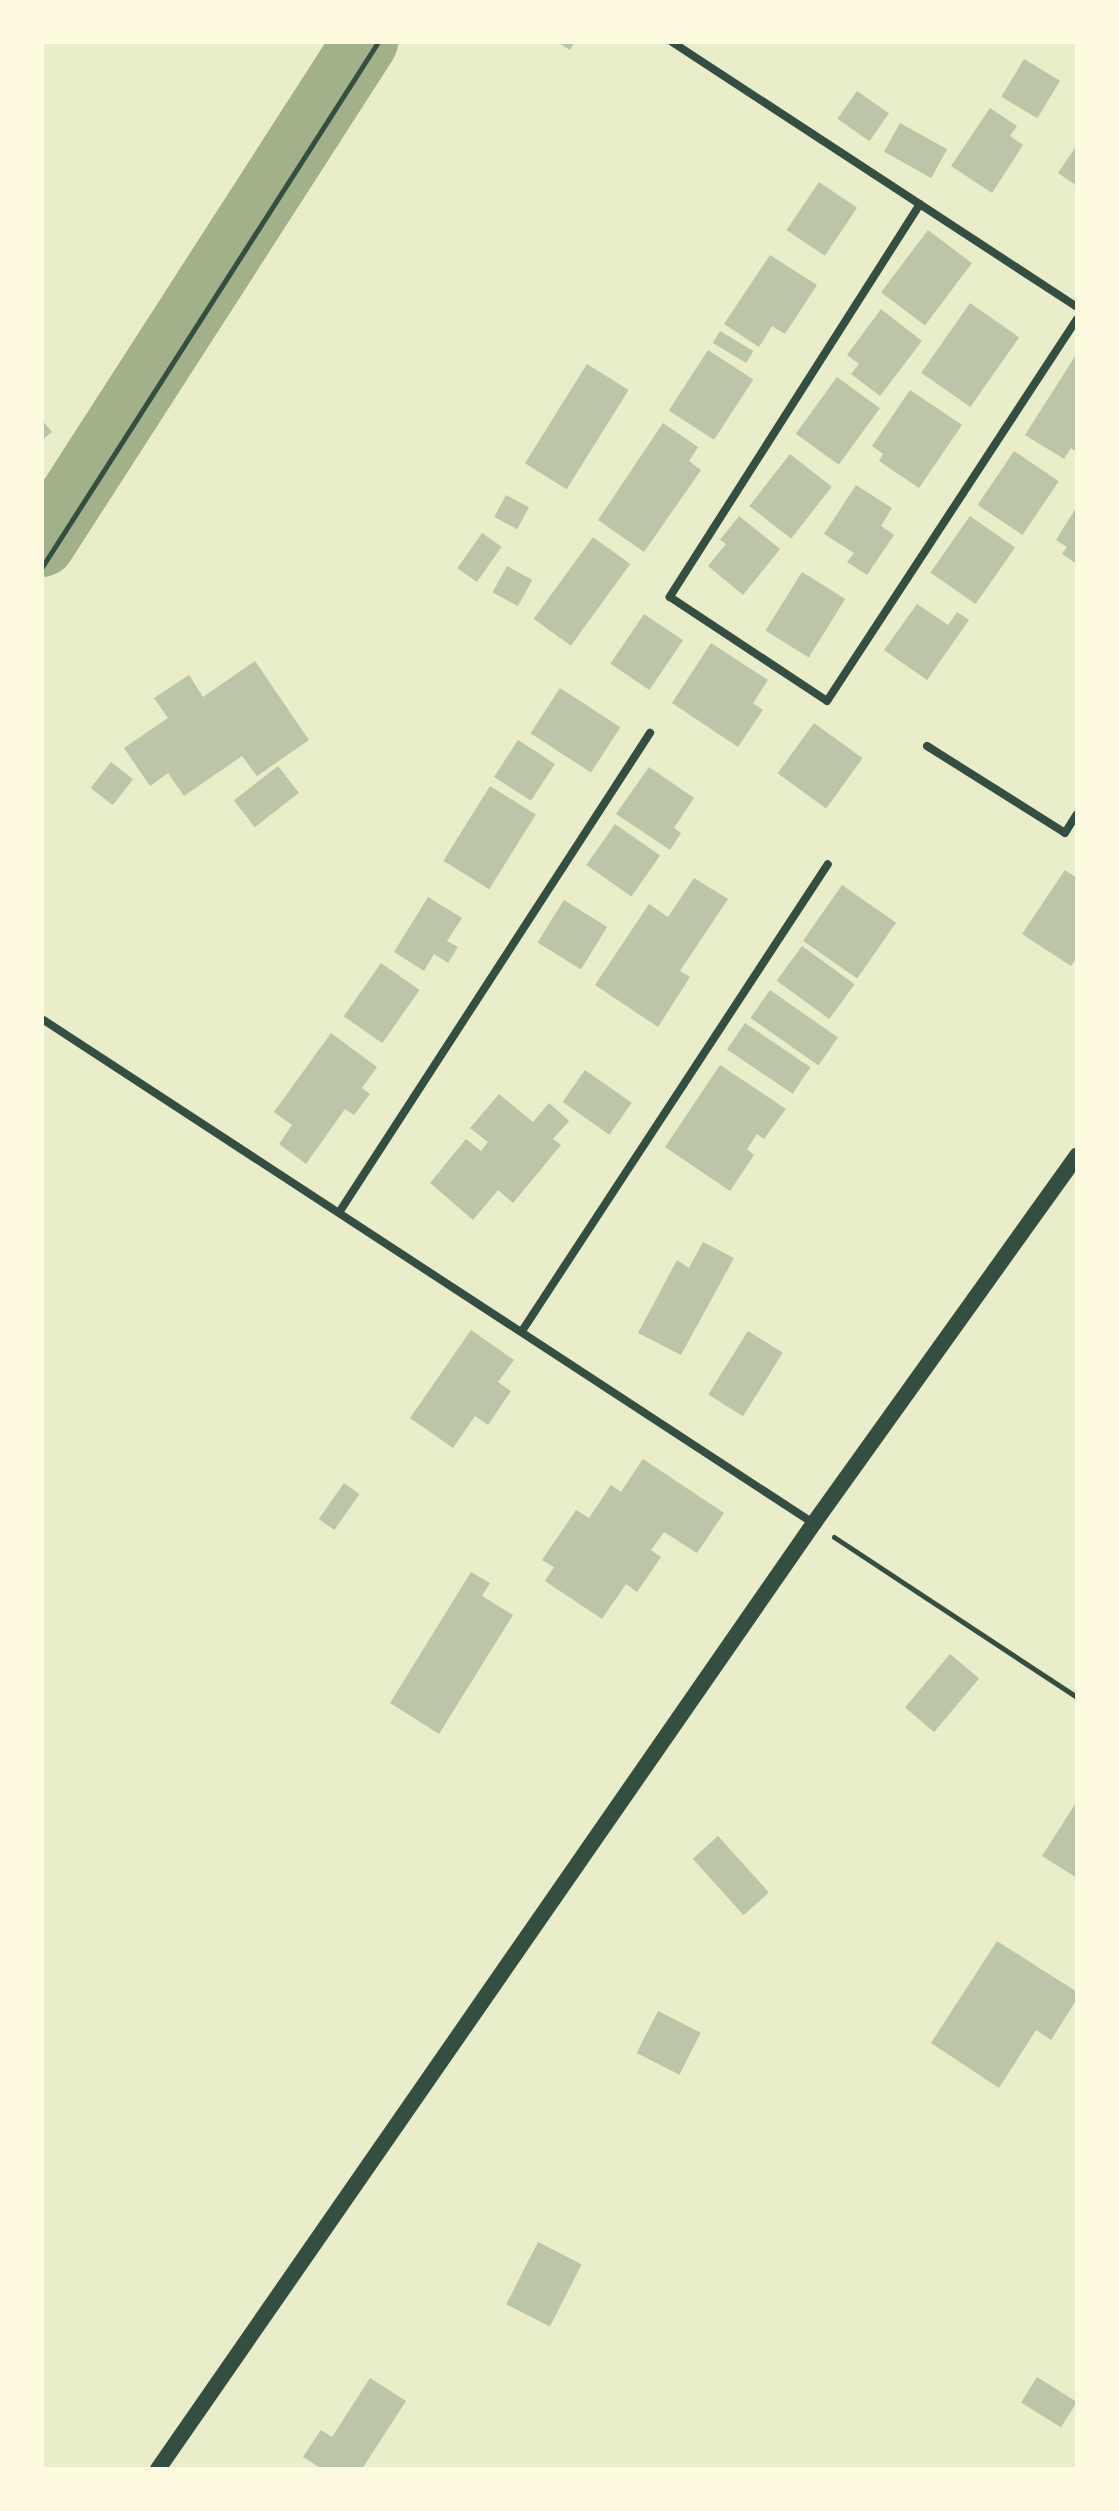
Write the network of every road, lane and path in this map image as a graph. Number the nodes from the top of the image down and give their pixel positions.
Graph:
1 (378, 42) edge
2 (672, 42) edge
3 (920, 204) junction
4 (1077, 307) edge
5 (1077, 319) edge
6 (42, 567) edge
7 (650, 733) dead end
8 (927, 746) dead end
9 (1077, 814) edge
10 (828, 864) dead end
11 (42, 1019) edge
12 (1077, 1156) edge
13 (340, 1211) junction
14 (522, 1331) junction
15 (814, 1523) junction
16 (1077, 1697) edge
17 (158, 2469) edge

1 - 6 path
2 - 3 street
3 - 4 street
3 - 5 street
7 - 13 street
8 - 9 street
10 - 14 street
11 - 13 street
12 - 15 main road
13 - 14 street
14 - 15 street
15 - 16 path
15 - 17 main road

